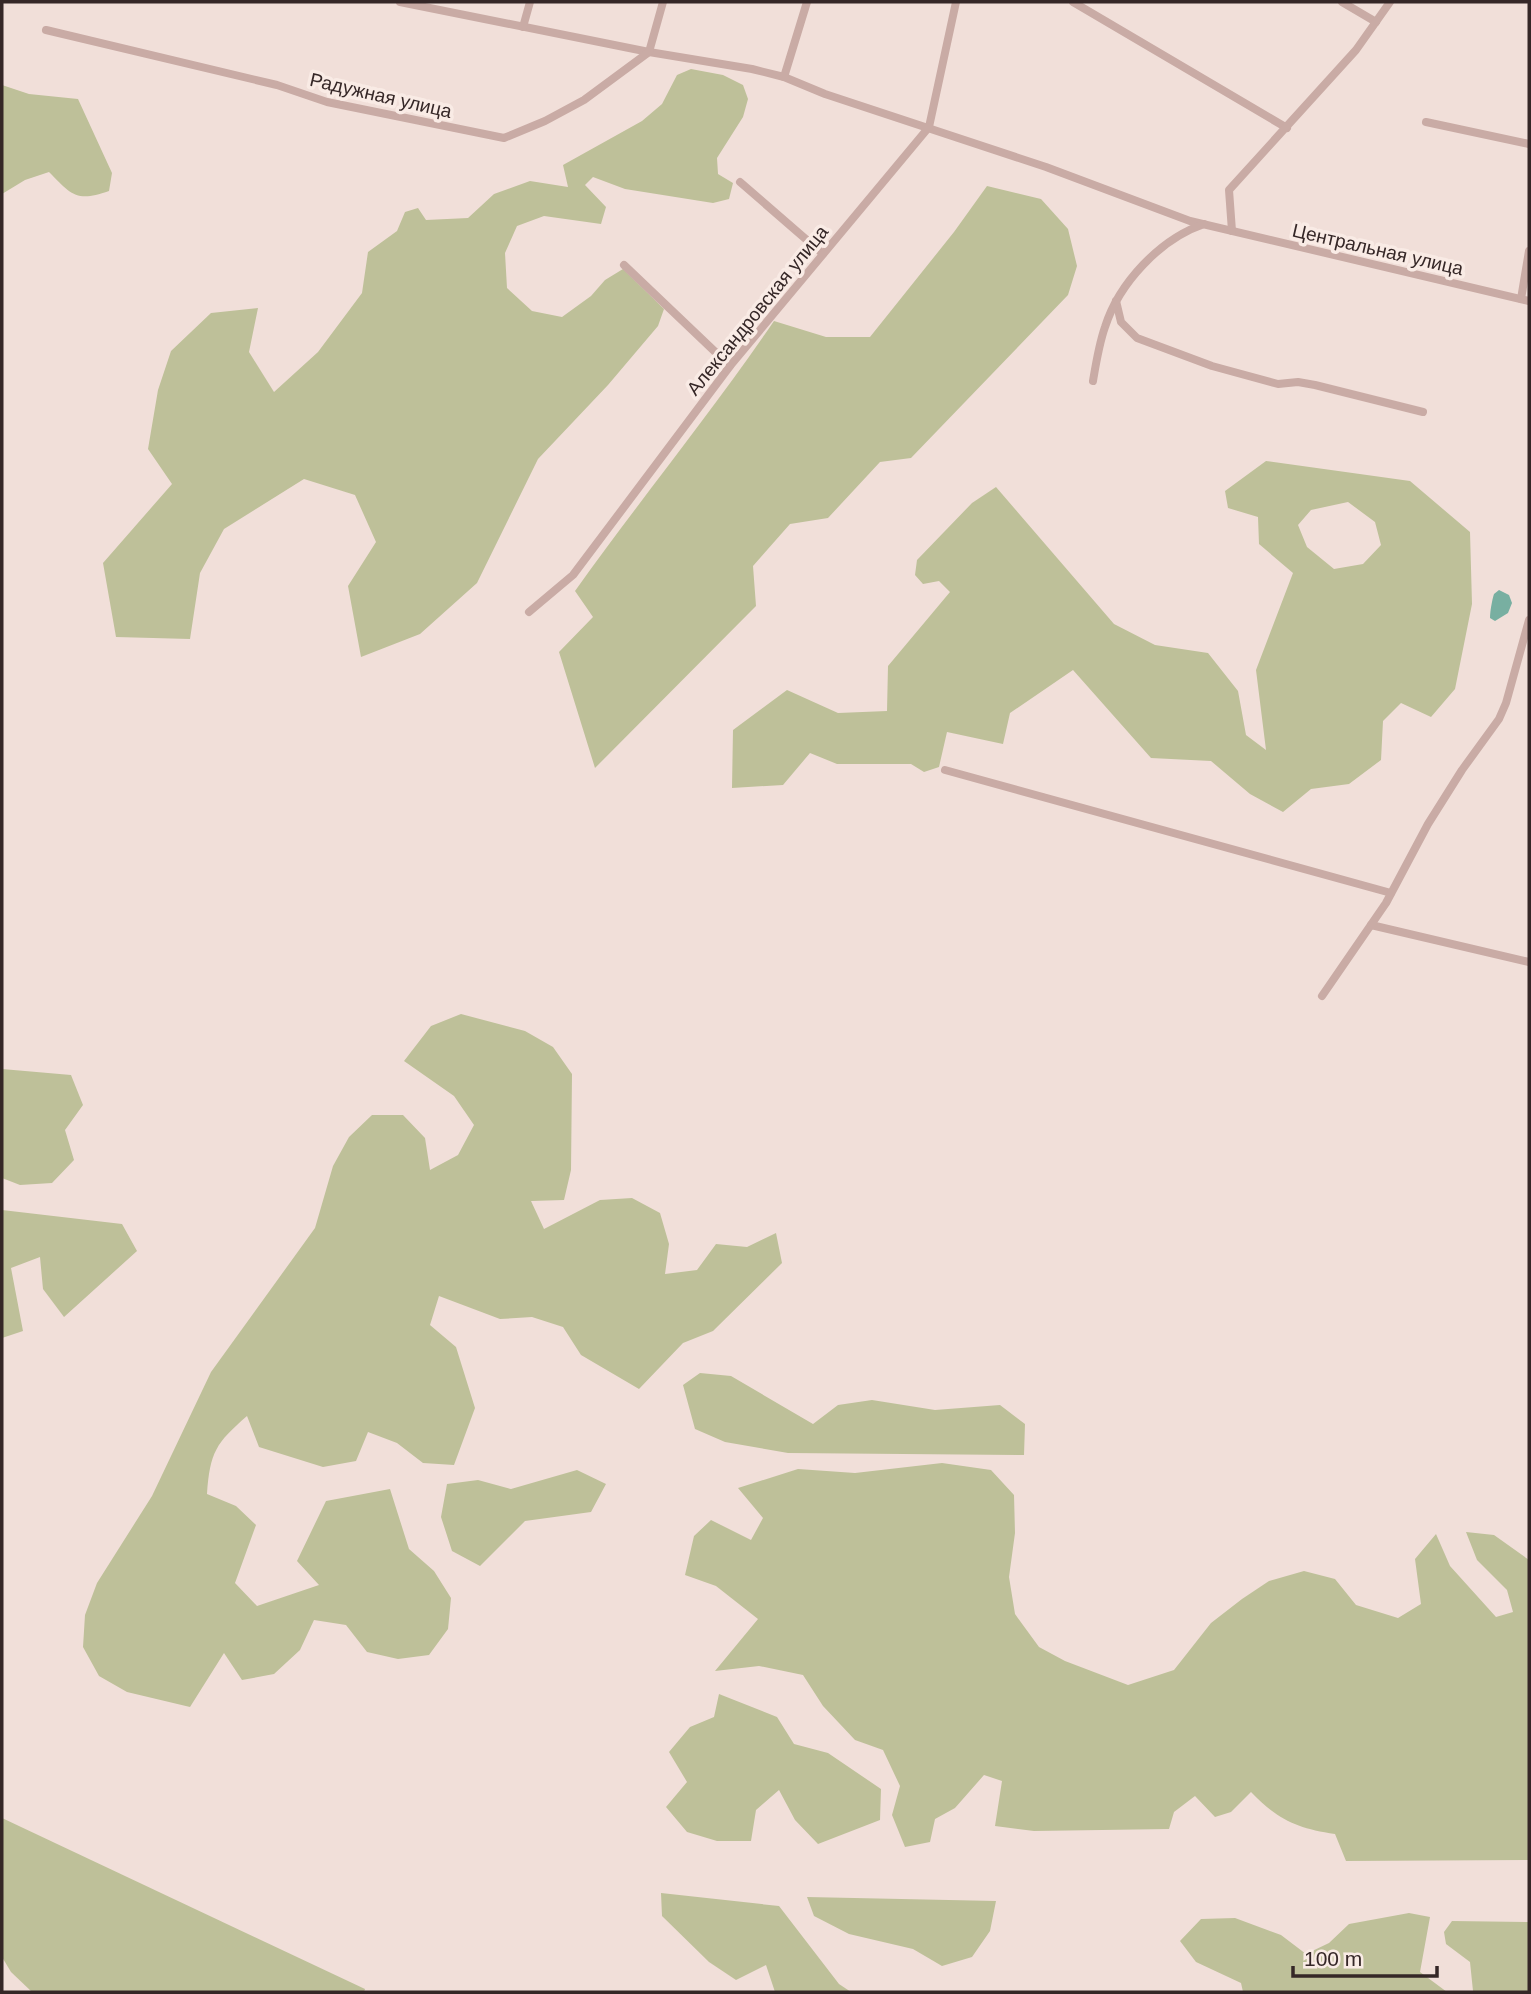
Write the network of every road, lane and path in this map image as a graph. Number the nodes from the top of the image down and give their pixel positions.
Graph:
1 (400, 2) edge
2 (530, 2) edge
3 (663, 2) edge
4 (807, 2) edge
5 (956, 2) edge
6 (1073, 2) edge
7 (1342, 2) edge
8 (1390, 2) edge
9 (1376, 22) junction
10 (523, 27) junction
11 (46, 30) dead end
12 (649, 52) junction
13 (784, 77) junction
14 (1426, 122) dead end
15 (929, 127) junction
16 (1287, 128) junction
17 (1529, 144) edge
18 (740, 182) dead end
19 (1204, 224) junction
20 (1232, 231) junction
21 (1529, 251) edge
22 (823, 254) junction
23 (624, 265) dead end
24 (1525, 300) edge
25 (1115, 301) junction
26 (730, 366) junction
27 (1093, 381) dead end
28 (1423, 412) dead end
29 (529, 611) dead end
30 (1529, 620) edge
31 (945, 770) dead end
32 (1391, 893) junction
33 (1371, 925) junction
34 (1529, 962) edge
35 (1322, 996) dead end

1 - 10 street, Центральная улица
2 - 10 street
3 - 12 street
4 - 13 street
5 - 15 street, Александровская улица
6 - 16 street
7 - 9 street
8 - 9 street
9 - 16 street
10 - 12 street, Центральная улица
11 - 12 street, Радужная улица
12 - 13 street, Центральная улица
13 - 15 street, Центральная улица
14 - 17 street
15 - 19 street, Центральная улица
15 - 22 street, Александровская улица
16 - 20 street
18 - 22 street
19 - 20 street, Центральная улица
19 - 25 street
20 - 24 street, Центральная улица
21 - 24 street
22 - 26 street, Александровская улица
23 - 26 street
25 - 27 street
25 - 28 street
26 - 29 street, Александровская улица
30 - 32 street
31 - 32 street
32 - 33 street
33 - 34 street
33 - 35 street

